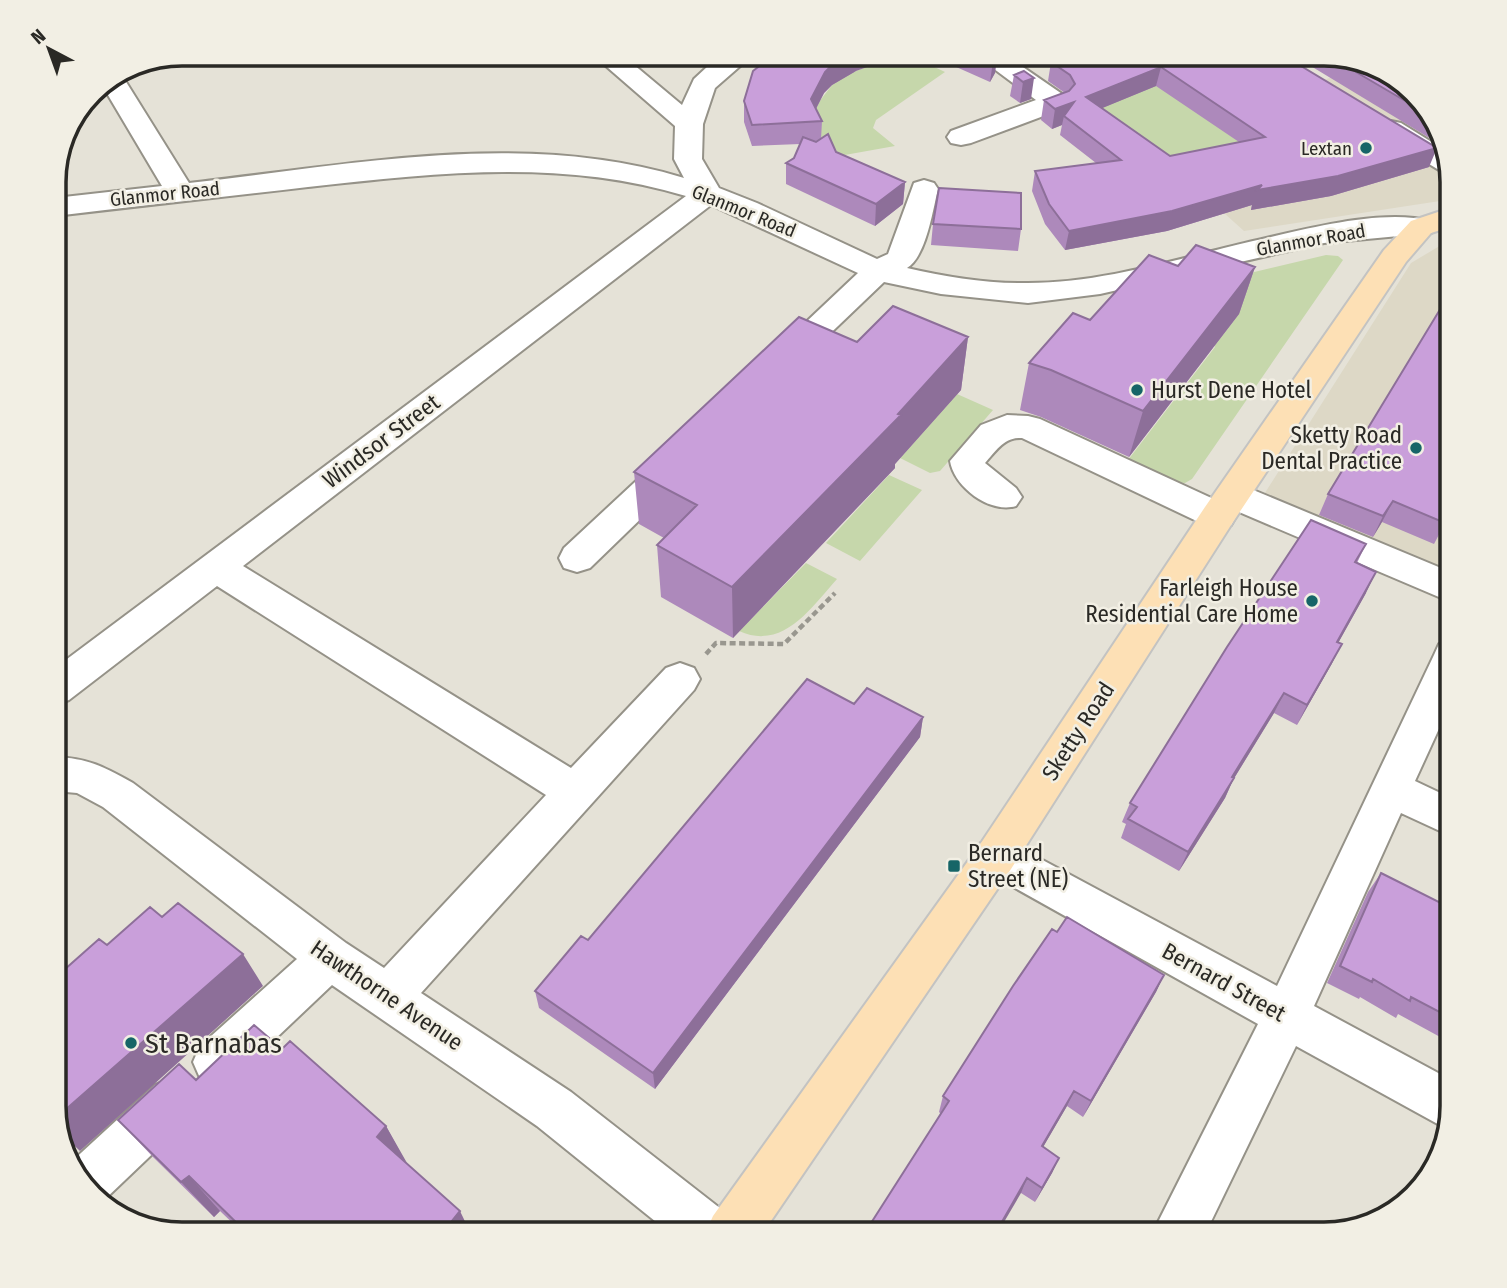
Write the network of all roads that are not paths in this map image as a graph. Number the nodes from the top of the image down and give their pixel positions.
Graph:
1 (619, 66) edge
2 (724, 66) edge
3 (1004, 66) edge
4 (117, 87) edge
5 (1369, 116) edge
6 (689, 124) junction
7 (961, 137) dead end
8 (1438, 157) edge
9 (924, 189) dead end
10 (180, 191) junction
11 (708, 194) junction
12 (67, 206) edge
13 (1437, 222) edge
14 (878, 271) junction
15 (758, 386) edge
16 (698, 443) edge
17 (1004, 496) dead end
18 (1226, 506) junction
19 (577, 558) dead end
20 (215, 567) junction
21 (1440, 584) edge
22 (680, 679) road end
23 (67, 680) edge
24 (1440, 683) edge
25 (67, 775) edge
26 (1391, 789) junction
27 (575, 792) junction
28 (1440, 814) edge
29 (996, 856) junction
30 (330, 958) junction
31 (388, 997) junction
32 (1286, 1017) junction
33 (1440, 1100) edge
34 (91, 1177) edge
35 (697, 1222) edge
36 (739, 1222) edge
37 (1184, 1222) edge

1 - 6 street
2 - 6 street
3 - 7 street
4 - 10 street
5 - 8 street
6 - 11 street
9 - 14 street
10 - 11 street, Glanmor Road
10 - 12 street, Glanmor Road
11 - 14 street, Glanmor Road
11 - 20 street, Windsor Street
13 - 14 street, Glanmor Road
13 - 18 main road, Sketty Road
14 - 15 street
16 - 19 street
17 - 18 street
18 - 21 street
18 - 29 main road, Sketty Road
20 - 23 street, Windsor Street
20 - 27 street
22 - 27 street
24 - 26 street
25 - 30 street, Hawthorne Avenue
26 - 28 street
26 - 32 street
27 - 31 street
29 - 32 street, Bernard Street
29 - 36 main road, Sketty Road
30 - 31 street, Hawthorne Avenue
30 - 34 street
31 - 35 street, Hawthorne Avenue
32 - 33 street, Bernard Street
32 - 37 street

